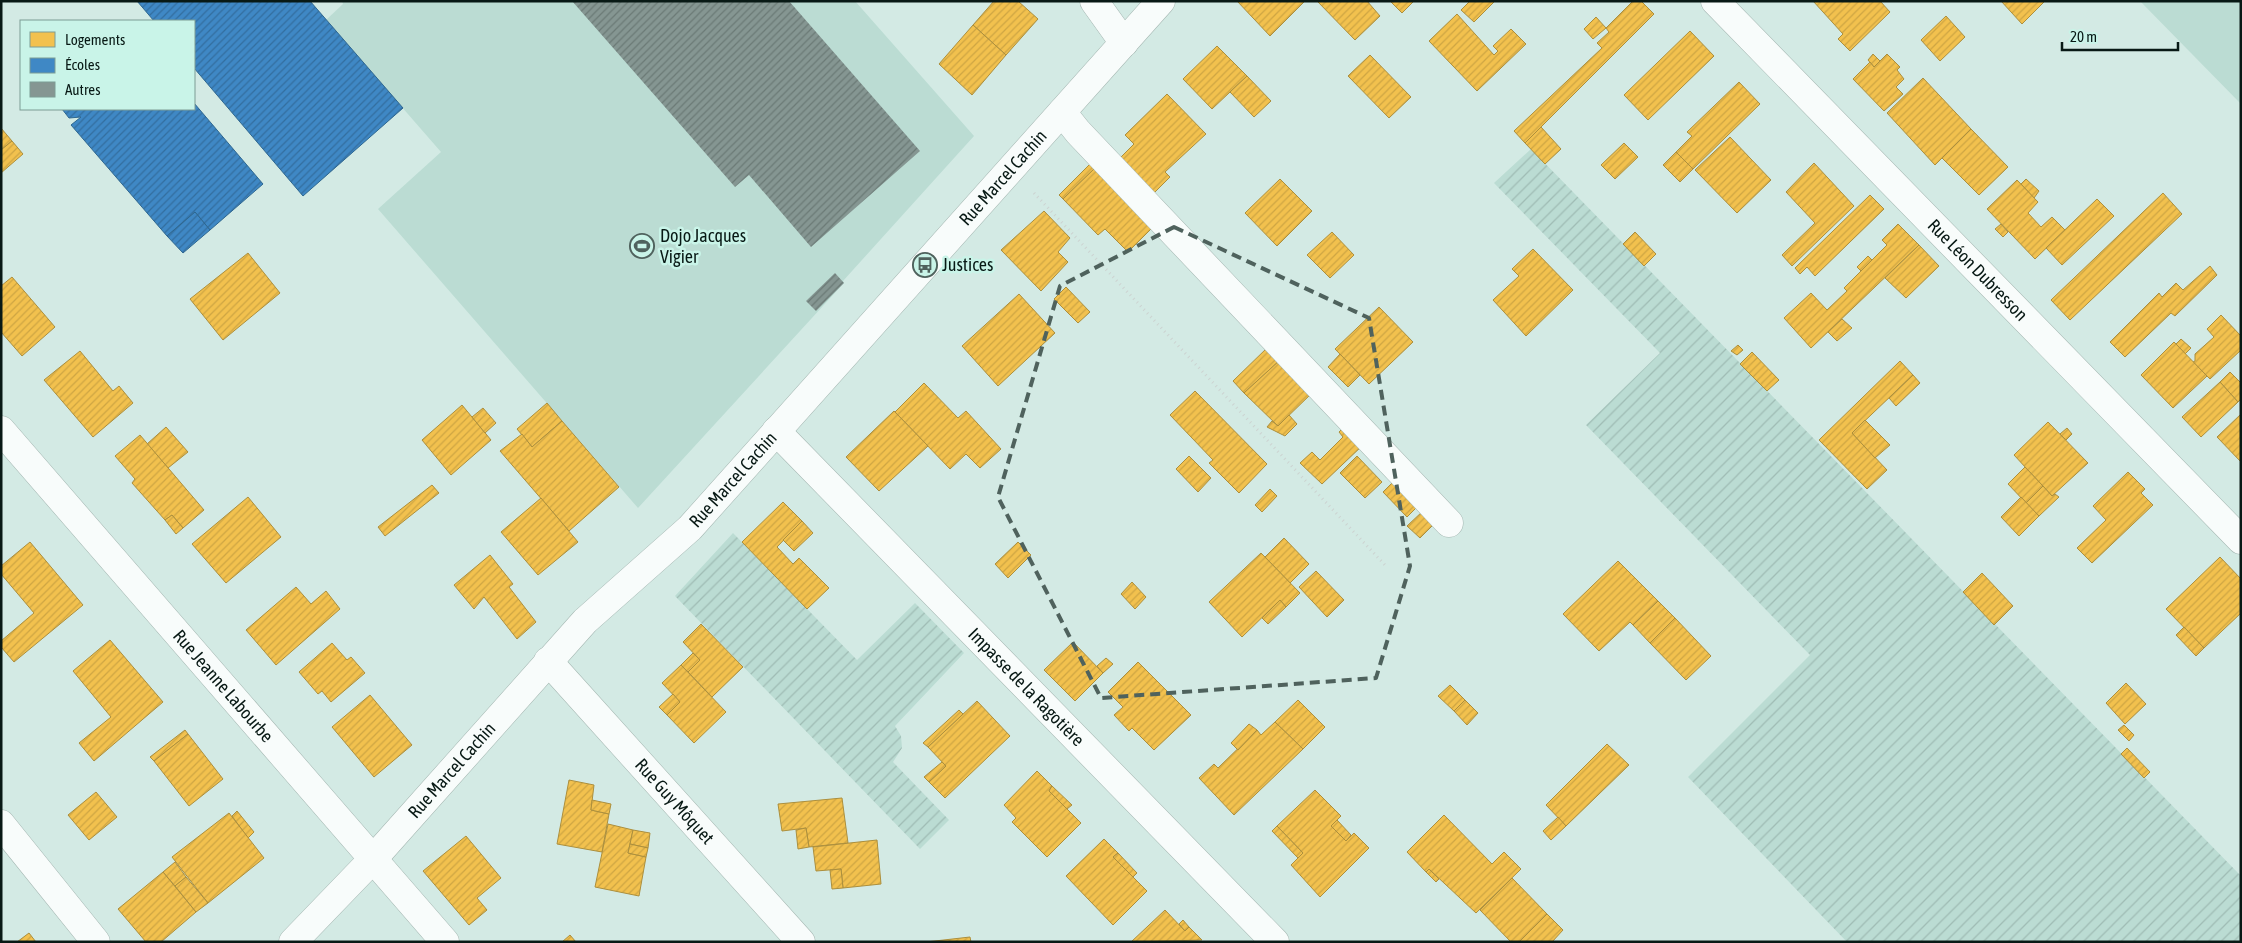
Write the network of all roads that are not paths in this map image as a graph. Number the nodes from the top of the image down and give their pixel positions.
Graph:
1 (1094, 1) edge
2 (1715, 1) edge
3 (1160, 2) edge
4 (1124, 43) junction
5 (1062, 112) junction
6 (1, 430) edge
7 (776, 431) junction
8 (1449, 522) dead end
9 (2241, 540) edge
10 (548, 661) junction
11 (1, 824) edge
12 (373, 859) junction
13 (96, 942) edge
14 (293, 942) edge
15 (445, 942) edge
16 (801, 942) edge
17 (1275, 942) edge

1 - 4 street
2 - 9 street, Rue Léon Dubresson
3 - 4 street, Rue Marcel Cachin
4 - 5 street, Rue Marcel Cachin
5 - 7 street, Rue Marcel Cachin
5 - 8 street
6 - 12 street, Rue Jeanne Labourbe
7 - 10 street, Rue Marcel Cachin
7 - 17 street, Impasse de la Ragotière
10 - 12 street, Rue Marcel Cachin
10 - 16 street, Rue Guy Môquet
11 - 13 street
12 - 14 street, Rue Marcel Cachin
12 - 15 street, Rue Jeanne Labourbe

